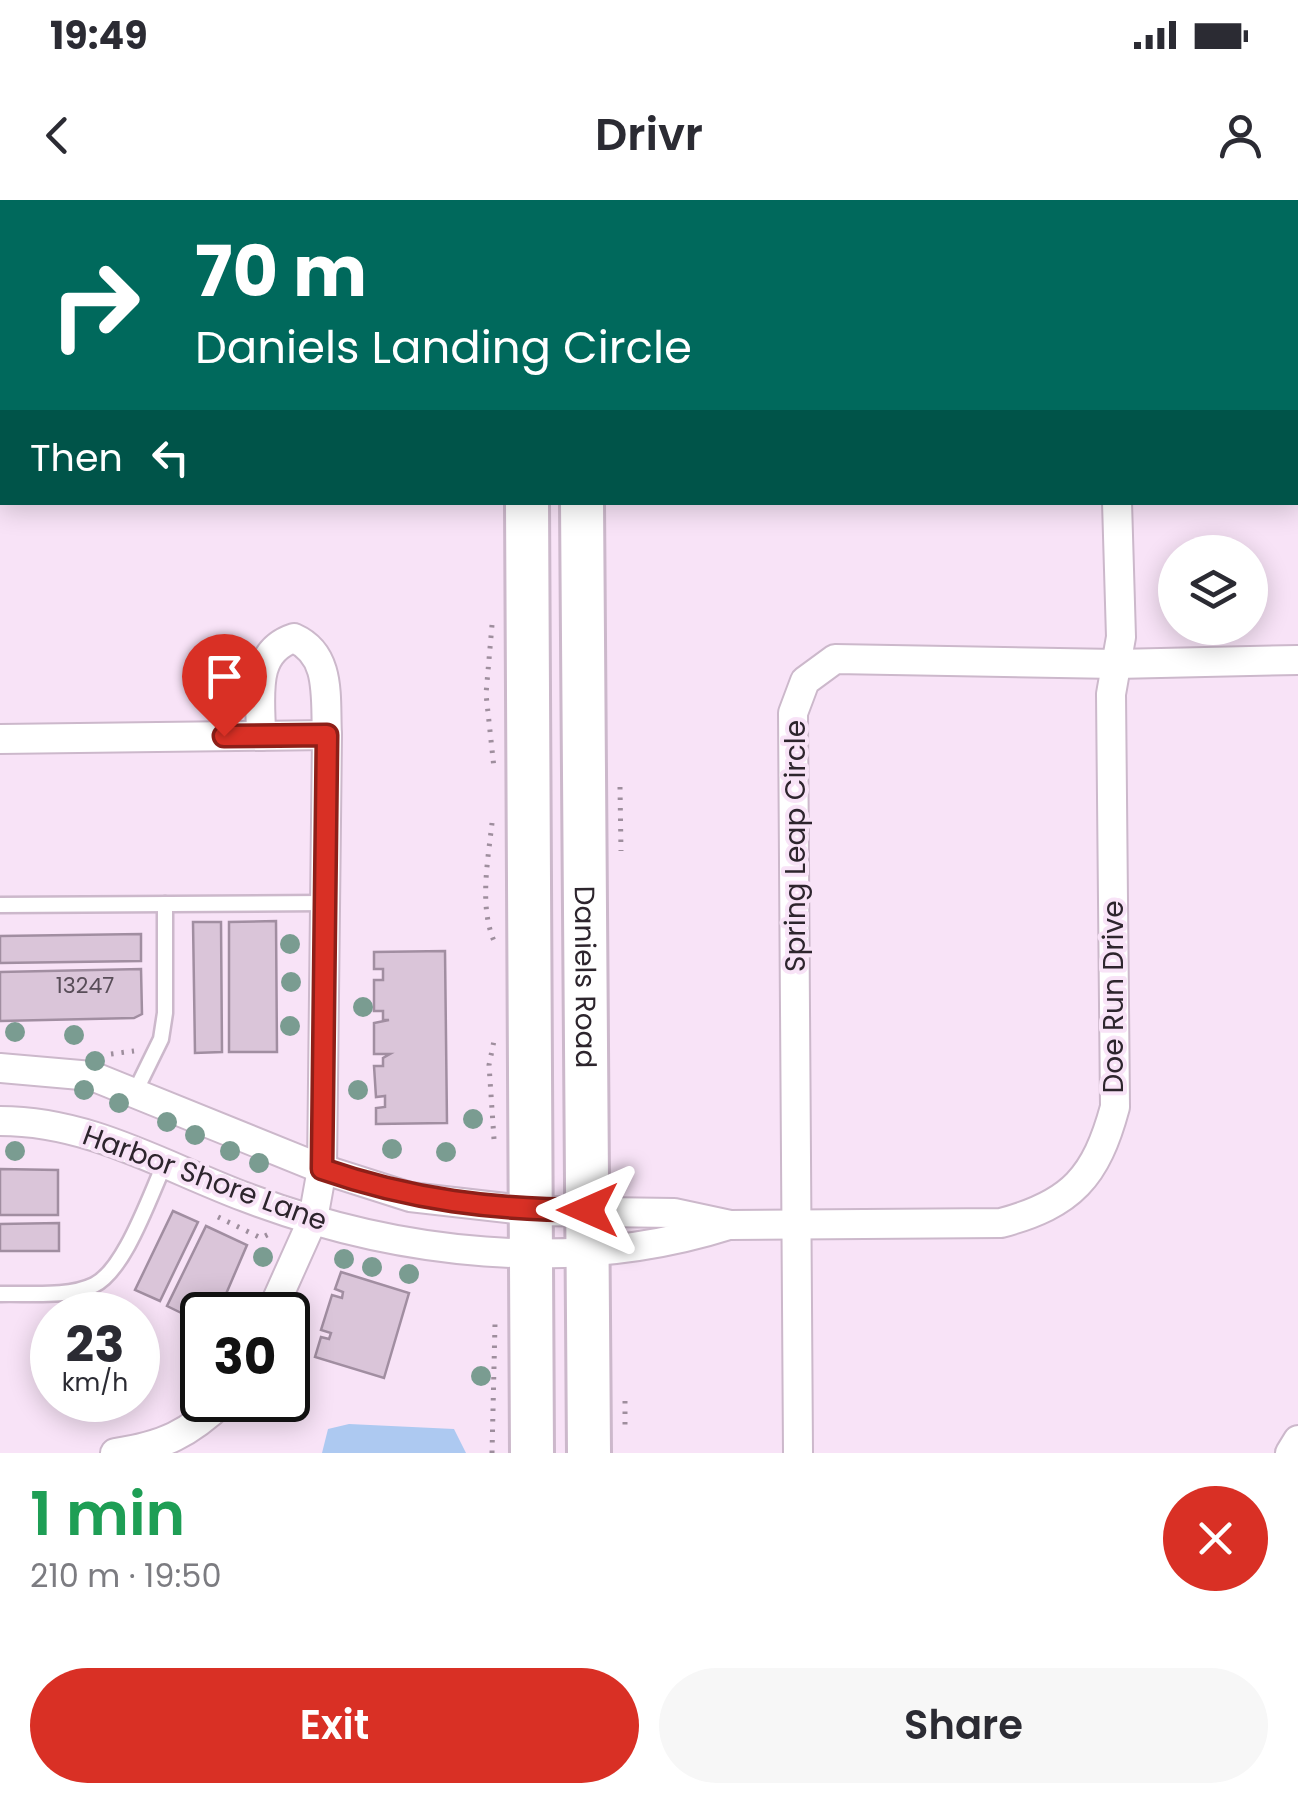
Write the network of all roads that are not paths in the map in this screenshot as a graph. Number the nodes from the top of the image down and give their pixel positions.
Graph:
1 (526, 505) edge
2 (582, 505) edge
3 (1117, 505) edge
4 (1298, 660) edge
5 (1116, 664) junction
6 (327, 735) junction
7 (261, 736) junction
8 (0, 738) edge
9 (325, 902) junction
10 (166, 904) junction
11 (0, 905) edge
12 (0, 1068) edge
13 (136, 1090) junction
14 (0, 1121) edge
15 (166, 1163) junction
16 (322, 1169) junction
17 (410, 1197) junction
18 (532, 1210) junction
19 (312, 1219) junction
20 (730, 1225) junction
21 (798, 1225) junction
22 (588, 1230) junction
23 (402, 1243) junction
24 (532, 1254) junction
25 (280, 1292) edge
26 (0, 1294) edge
27 (201, 1422) edge
28 (1298, 1440) edge
29 (115, 1453) edge
30 (532, 1453) edge
31 (589, 1453) edge
32 (798, 1453) edge
33 (1290, 1453) edge

1 - 18 main road, Daniels Road
2 - 22 main road, Daniels Road
3 - 5 street, Doe Run Drive
4 - 5 street, Spring Leap Circle
5 - 21 street, Doe Run Drive
5 - 21 street, Spring Leap Circle
6 - 7 street
6 - 7 street
6 - 9 street
7 - 8 street
9 - 10 lane
9 - 16 street
10 - 11 lane
10 - 13 lane
12 - 13 street, Harbor Shore Lane
13 - 16 street, Harbor Shore Lane
14 - 15 street, Harbor Shore Lane
15 - 19 street, Harbor Shore Lane
15 - 26 lane
16 - 17 street, Harbor Shore Lane
16 - 19 street
17 - 18 street, Harbor Shore Lane
17 - 23 street
18 - 22 street, Harbor Shore Lane
18 - 24 main road, Daniels Road
19 - 23 street, Harbor Shore Lane
19 - 25 street
20 - 21 street, Doe Run Drive
20 - 22 street, Doe Run Drive
20 - 22 street, Doe Run Drive
21 - 32 street, Spring Leap Circle
22 - 24 street, Harbor Shore Lane
22 - 31 main road, Daniels Road
23 - 24 street, Harbor Shore Lane
24 - 30 main road, Daniels Road
27 - 29 street
28 - 33 street

